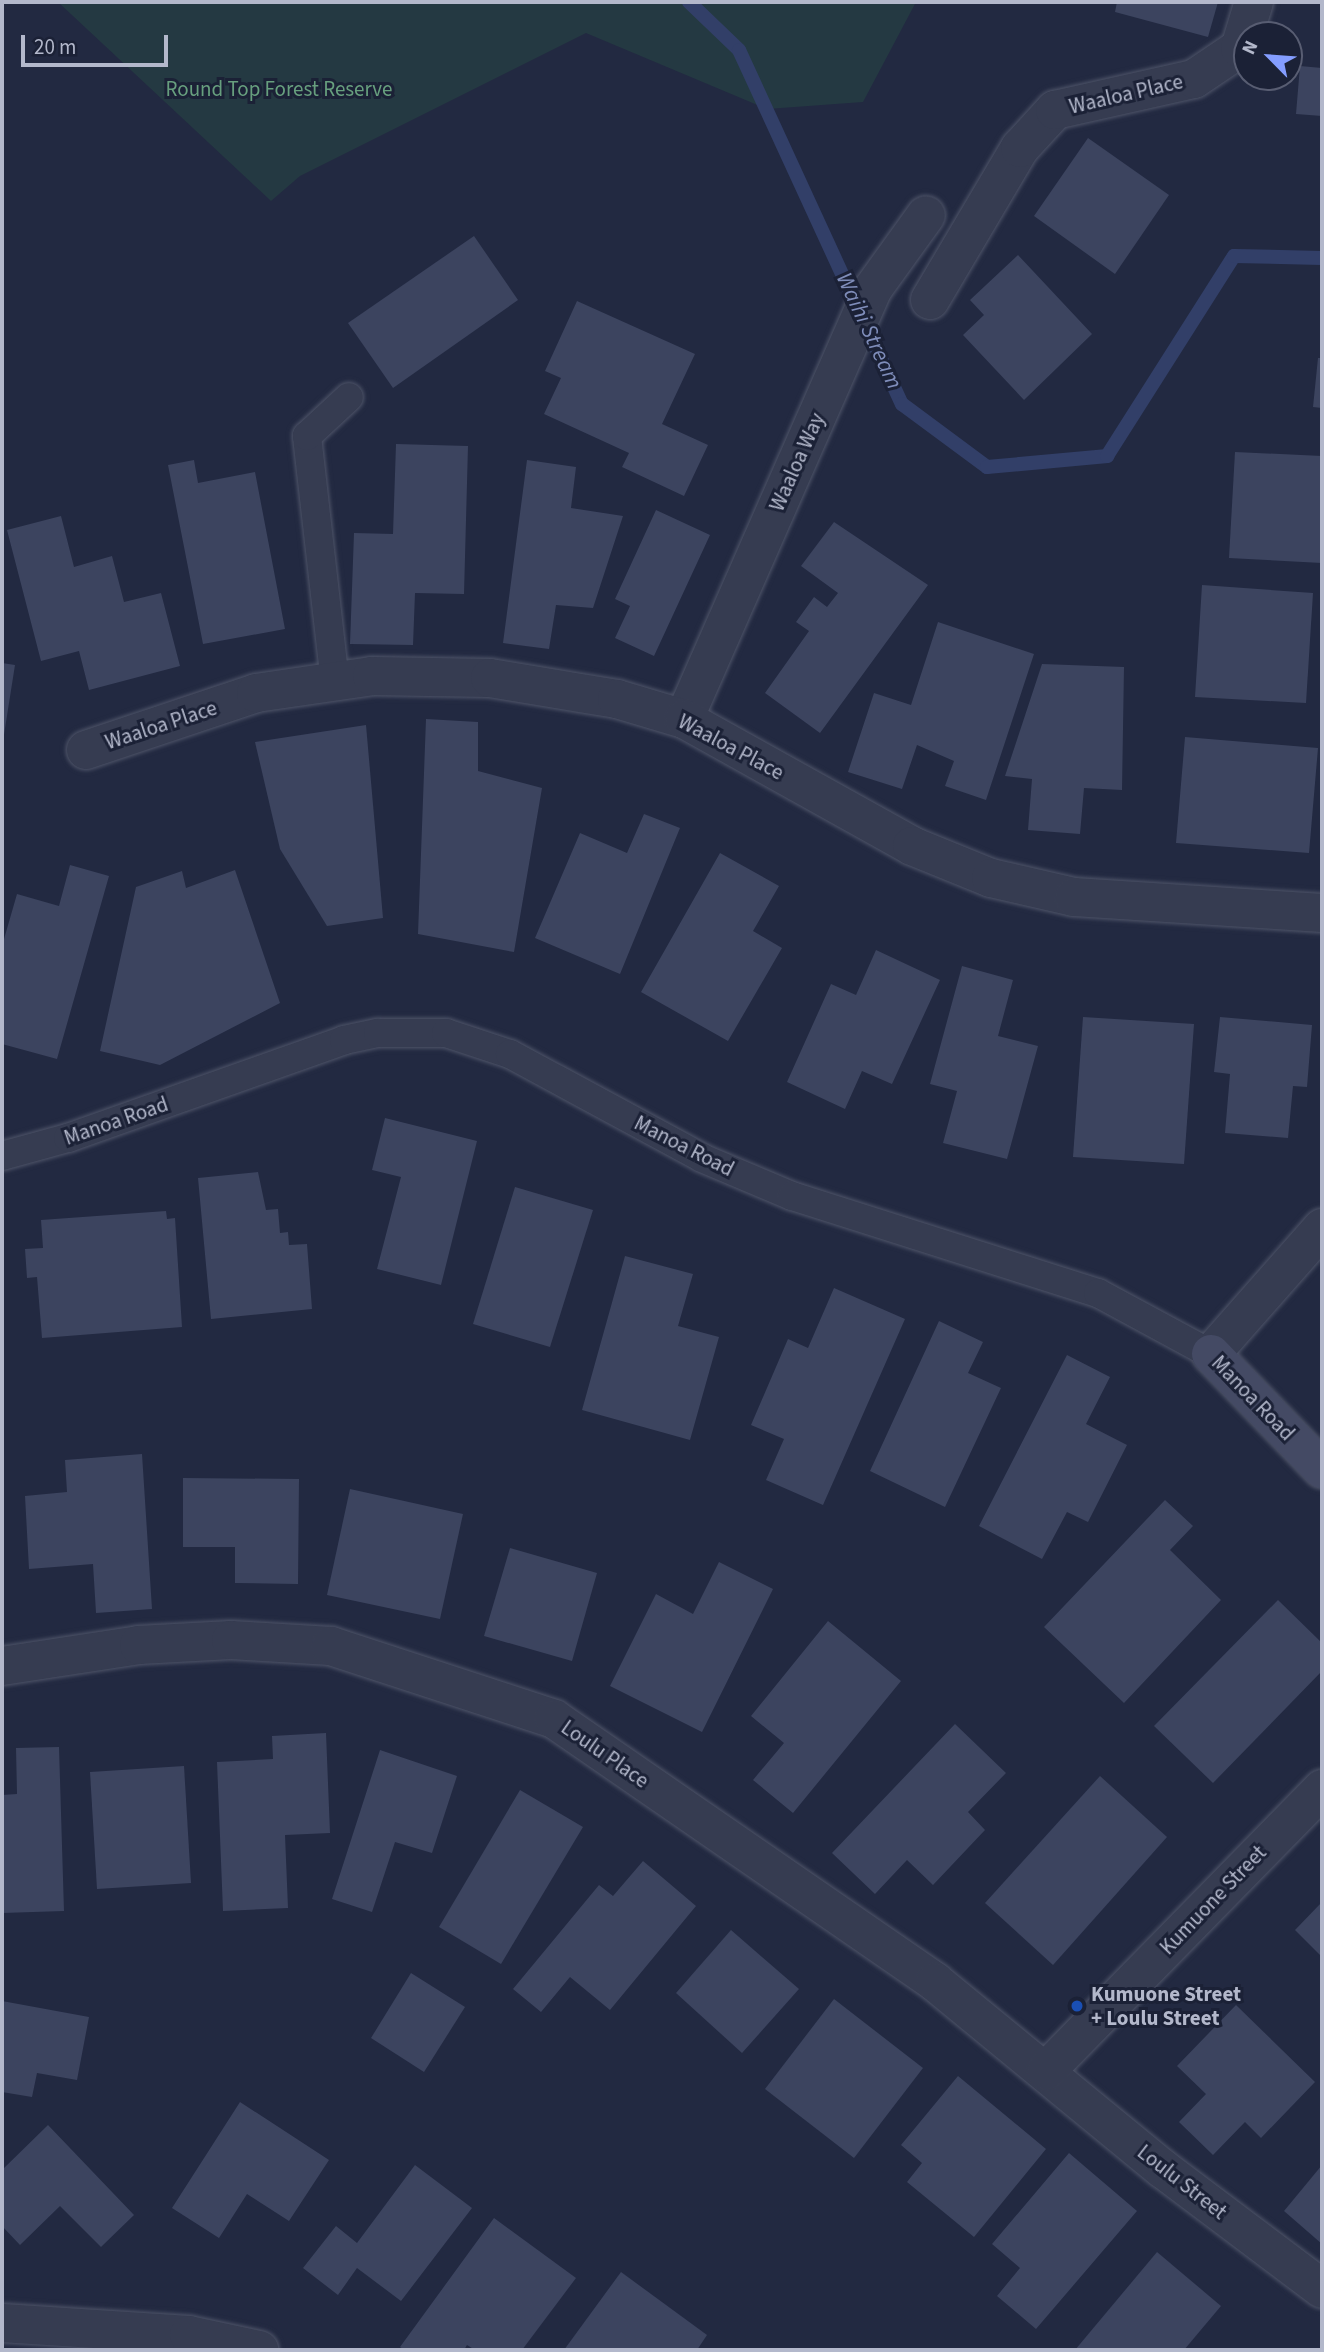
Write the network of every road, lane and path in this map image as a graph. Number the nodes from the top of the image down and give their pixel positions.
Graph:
1 (1254, 2) edge
2 (926, 215) dead end
3 (930, 300) dead end
4 (349, 397) dead end
5 (335, 682) junction
6 (684, 719) junction
7 (86, 750) dead end
8 (1322, 914) edge
9 (2, 1156) edge
10 (1322, 1228) edge
11 (1211, 1354) junction
12 (1322, 1469) edge
13 (2, 1666) edge
14 (1322, 1789) edge
15 (1046, 2071) junction
16 (1322, 2289) edge
17 (2, 2323) edge
18 (259, 2350) edge

1 - 3 street, Waaloa Place
2 - 6 street, Waaloa Way
4 - 5 lane
5 - 6 street, Waaloa Place
5 - 7 street, Waaloa Place
6 - 8 street, Waaloa Place
9 - 11 lane, Manoa Road
10 - 11 street
11 - 12 street, Manoa Road
13 - 15 street, Loulu Place
14 - 15 street, Kumuone Street
15 - 16 street, Loulu Street
17 - 18 street

